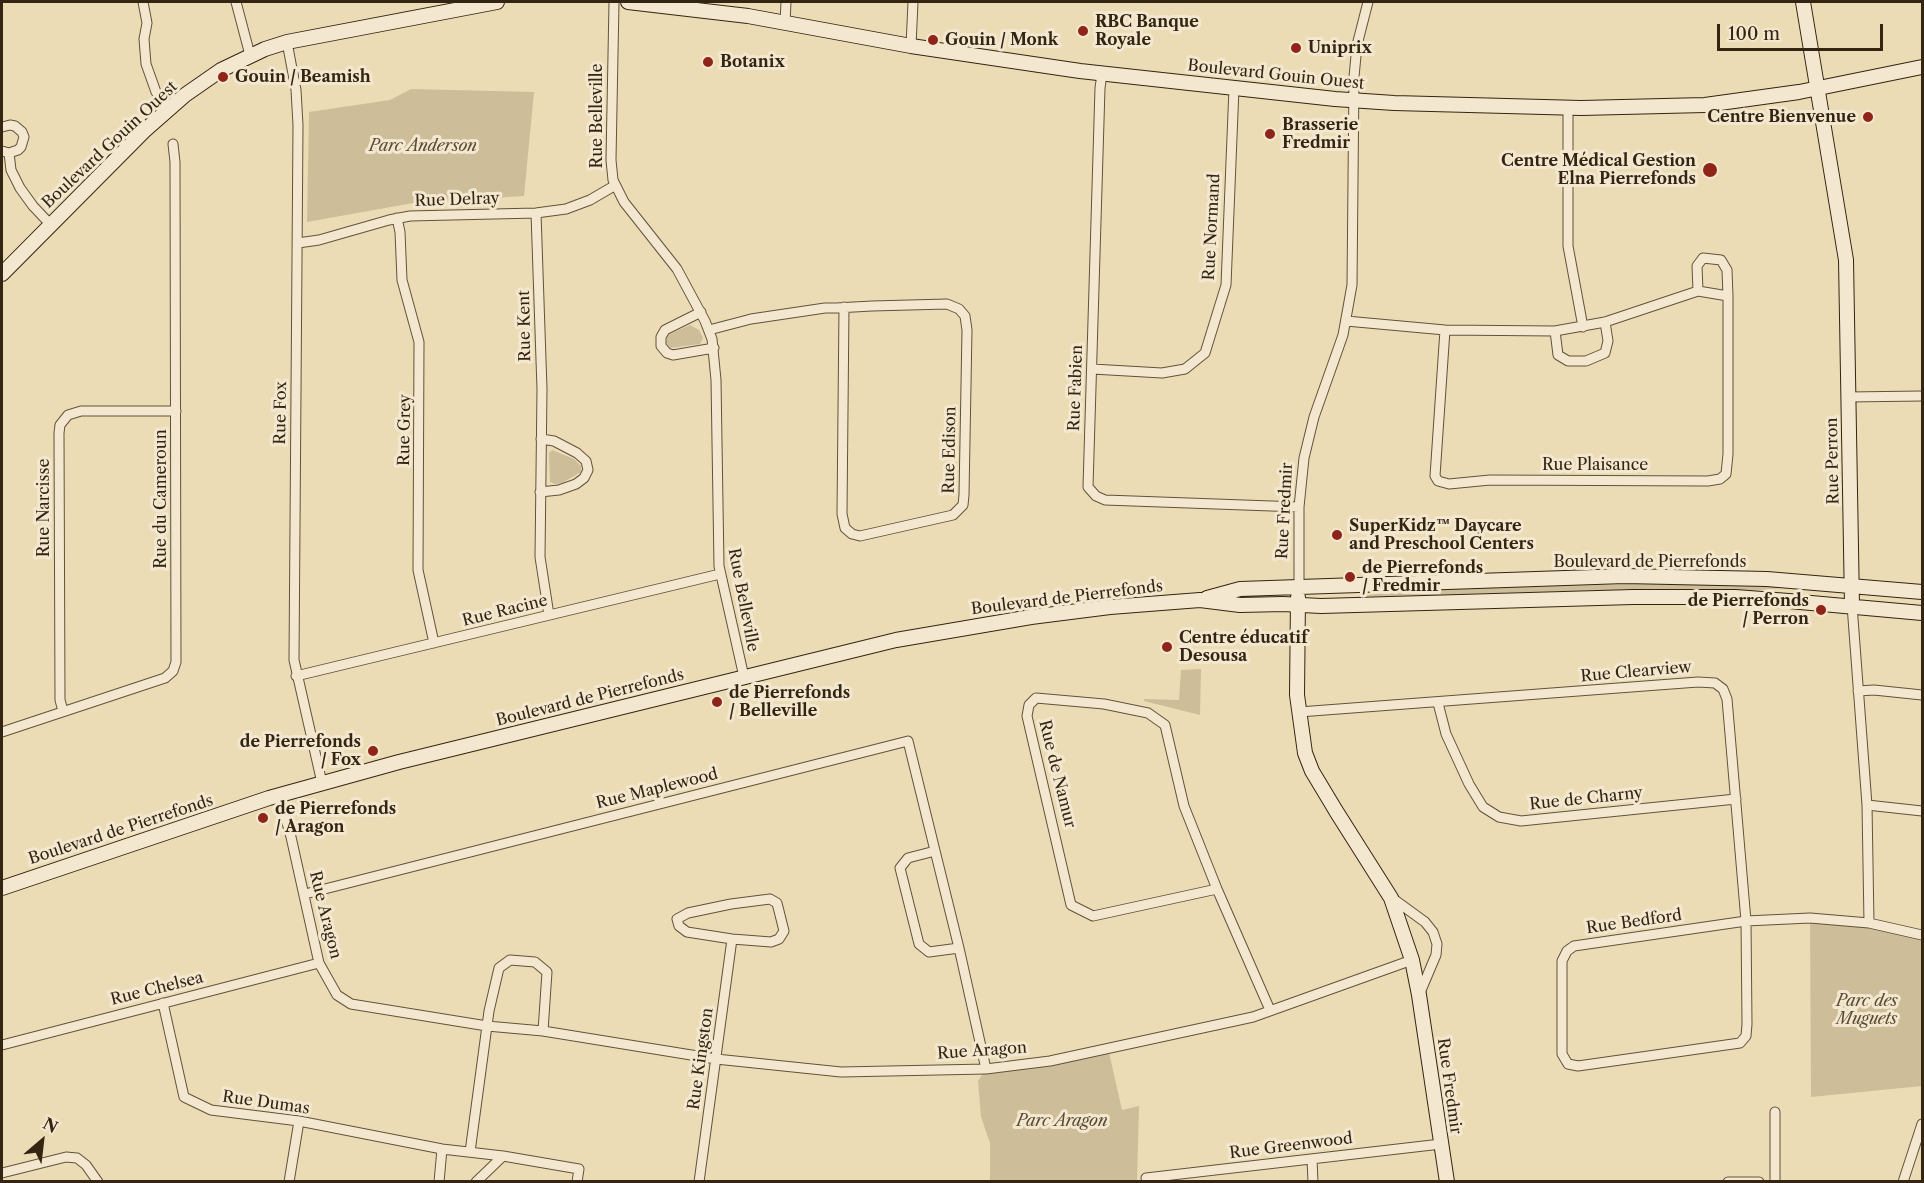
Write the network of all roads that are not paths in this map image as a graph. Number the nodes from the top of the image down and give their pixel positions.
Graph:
1 (143, 2) edge
2 (236, 2) edge
3 (497, 2) edge
4 (614, 2) edge
5 (628, 2) edge
6 (786, 2) edge
7 (914, 2) edge
8 (1368, 2) edge
9 (1803, 2) edge
10 (454, 5) edge
11 (785, 23) junction
12 (287, 42) junction
13 (911, 46) junction
14 (250, 55) junction
15 (1923, 67) edge
16 (1102, 74) junction
17 (1234, 88) junction
18 (1818, 88) junction
19 (1354, 101) junction
20 (1568, 108) junction
21 (169, 109) junction
22 (2, 127) edge
23 (173, 144) dead end
24 (5, 152) edge
25 (614, 186) junction
26 (536, 213) junction
27 (397, 218) junction
28 (50, 224) junction
29 (298, 243) junction
30 (2, 274) edge
31 (1698, 291) junction
32 (1728, 296) junction
33 (844, 307) junction
34 (701, 312) junction
35 (1346, 321) junction
36 (1605, 322) junction
37 (1583, 327) junction
38 (710, 330) junction
39 (1444, 330) junction
40 (1555, 331) junction
41 (714, 348) junction
42 (1092, 369) junction
43 (1923, 396) edge
44 (1848, 397) junction
45 (176, 411) junction
46 (541, 439) junction
47 (540, 492) junction
48 (1299, 507) junction
49 (720, 574) junction
50 (1851, 585) junction
51 (1299, 586) junction
52 (1923, 592) edge
53 (1200, 600) junction
54 (1298, 605) junction
55 (1852, 605) junction
56 (1923, 613) edge
57 (549, 615) junction
58 (434, 643) junction
59 (296, 676) junction
60 (744, 677) junction
61 (1858, 691) junction
62 (1923, 695) edge
63 (1438, 703) junction
64 (63, 711) junction
65 (1299, 712) junction
66 (2, 732) edge
67 (322, 783) junction
68 (279, 795) junction
69 (1736, 799) junction
70 (1866, 805) junction
71 (1923, 811) edge
72 (935, 851) junction
73 (2, 888) edge
74 (1217, 889) junction
75 (305, 894) junction
76 (1391, 898) junction
77 (1746, 921) junction
78 (1869, 923) junction
79 (1923, 935) edge
80 (732, 939) junction
81 (959, 948) junction
82 (1412, 960) junction
83 (319, 963) junction
84 (1419, 995) junction
85 (163, 1003) junction
86 (1270, 1010) junction
87 (487, 1026) junction
88 (543, 1031) junction
89 (1740, 1043) joint
90 (2, 1045) edge
91 (717, 1059) junction
92 (986, 1069) junction
93 (1775, 1112) dead end
94 (299, 1121) junction
95 (1923, 1124) edge
96 (1441, 1144) junction
97 (442, 1149) junction
98 (470, 1152) junction
99 (503, 1156) junction
100 (1312, 1159) junction
101 (2, 1173) edge
102 (1146, 1178) dead end
103 (98, 1182) edge
104 (289, 1182) edge
105 (439, 1182) edge
106 (476, 1182) edge
107 (577, 1182) edge
108 (699, 1182) edge
109 (1313, 1182) edge
110 (1447, 1182) edge
111 (1728, 1182) edge
112 (1759, 1182) edge
113 (1775, 1182) edge
114 (1903, 1182) edge

1 - 21 street
2 - 14 street
3 - 10 street, Boulevard Gouin Ouest
4 - 25 street, Rue Belleville
5 - 11 street, Boulevard Gouin Ouest
6 - 11 street
7 - 13 street
8 - 19 street, Rue Fredmir
9 - 18 street, Rue Perron
10 - 12 street, Boulevard Gouin Ouest
11 - 13 street, Boulevard Gouin Ouest
12 - 14 street, Boulevard Gouin Ouest
12 - 29 street, Rue Fox
13 - 16 street, Boulevard Gouin Ouest
14 - 21 street, Boulevard Gouin Ouest
15 - 18 street, Boulevard Gouin Ouest
16 - 17 street, Boulevard Gouin Ouest
16 - 42 street, Rue Fabien
17 - 19 street, Boulevard Gouin Ouest
17 - 42 street, Rue Normand
18 - 20 street, Boulevard Gouin Ouest
18 - 44 street, Rue Perron
19 - 20 street, Boulevard Gouin Ouest
19 - 35 street, Rue Fredmir
20 - 37 street
21 - 28 street, Boulevard Gouin Ouest
22 - 24 street
23 - 45 street, Rue du Cameroun
24 - 28 street
25 - 26 street, Rue Delray
25 - 34 street, Rue Belleville
26 - 27 street, Rue Delray
26 - 46 street, Rue Kent
27 - 29 street, Rue Delray
27 - 58 street, Rue Grey
28 - 30 street, Boulevard Gouin Ouest
29 - 59 street, Rue Fox
31 - 32 street
31 - 32 street, Rue Plaisance
31 - 36 street
32 - 39 street, Rue Plaisance
33 - 33 street, Rue Edison
33 - 38 street, Rue Edison
34 - 38 street, Rue Belleville
34 - 41 street
35 - 39 street
35 - 48 street, Rue Fredmir
36 - 37 street
36 - 40 street
37 - 40 street
38 - 41 street, Rue Belleville
39 - 40 street
41 - 49 street, Rue Belleville
42 - 48 street, Rue Fabien
43 - 44 street
44 - 50 street, Rue Perron
45 - 64 street, Rue du Cameroun
45 - 64 street, Rue Narcisse
46 - 47 street, Rue Kent
46 - 47 street
47 - 57 street, Rue Kent
48 - 51 street, Rue Fredmir
49 - 57 street, Rue Racine
49 - 60 street, Rue Belleville
50 - 51 street, Boulevard de Pierrefonds
50 - 52 street, Boulevard de Pierrefonds
50 - 55 street, Rue Perron
51 - 53 street, Boulevard de Pierrefonds
51 - 54 street, Rue Fredmir
53 - 54 street, Boulevard de Pierrefonds
53 - 60 street, Boulevard de Pierrefonds
54 - 55 street, Boulevard de Pierrefonds
54 - 65 street, Rue Fredmir
55 - 56 street, Boulevard de Pierrefonds
55 - 61 street, Rue Perron
57 - 58 street, Rue Racine
58 - 59 street, Rue Racine
59 - 67 street, Rue Fox
60 - 67 street, Boulevard de Pierrefonds
61 - 62 street
61 - 70 street, Rue Perron
63 - 65 street, Rue Clearview
63 - 69 street, Rue de Charny
63 - 69 street, Rue Clearview
64 - 66 street, Rue du Cameroun
65 - 76 street, Rue Fredmir
67 - 68 street, Boulevard de Pierrefonds
68 - 73 street, Boulevard de Pierrefonds
68 - 75 street, Rue Aragon
69 - 77 street, Rue Clearview
70 - 71 street
70 - 78 street, Rue Perron
72 - 75 street, Rue Maplewood
72 - 81 street, Rue Maplewood
72 - 81 street
74 - 74 street, Rue de Namur
74 - 86 street, Rue de Namur
75 - 83 street, Rue Aragon
76 - 82 street, Rue Fredmir
76 - 84 street, Rue Fredmir
77 - 78 street, Rue Bedford
77 - 89 street, Rue Clearview
77 - 89 street, Rue Bedford
78 - 79 street, Rue Bedford
80 - 80 street
80 - 91 street, Rue Kingston
81 - 92 street, Rue Maplewood
82 - 84 street, Rue Fredmir
82 - 86 street, Rue Aragon
83 - 85 street, Rue Chelsea
83 - 87 street, Rue Aragon
84 - 96 street, Rue Fredmir
85 - 90 street, Rue Chelsea
85 - 94 street, Rue Dumas
86 - 92 street, Rue Aragon
87 - 88 street, Rue Aragon
87 - 88 street
87 - 98 street
88 - 91 street, Rue Aragon
91 - 92 street, Rue Aragon
91 - 108 street, Rue Kingston
93 - 113 street
94 - 97 street, Rue Dumas
94 - 104 street
95 - 114 street
96 - 100 street, Rue Greenwood
96 - 110 street, Rue Fredmir
97 - 98 street, Rue Dumas
97 - 105 street
98 - 99 street, Rue Dumas
99 - 106 street
99 - 107 street, Rue Dumas
100 - 102 street, Rue Greenwood
100 - 109 street
101 - 103 street
111 - 112 street

